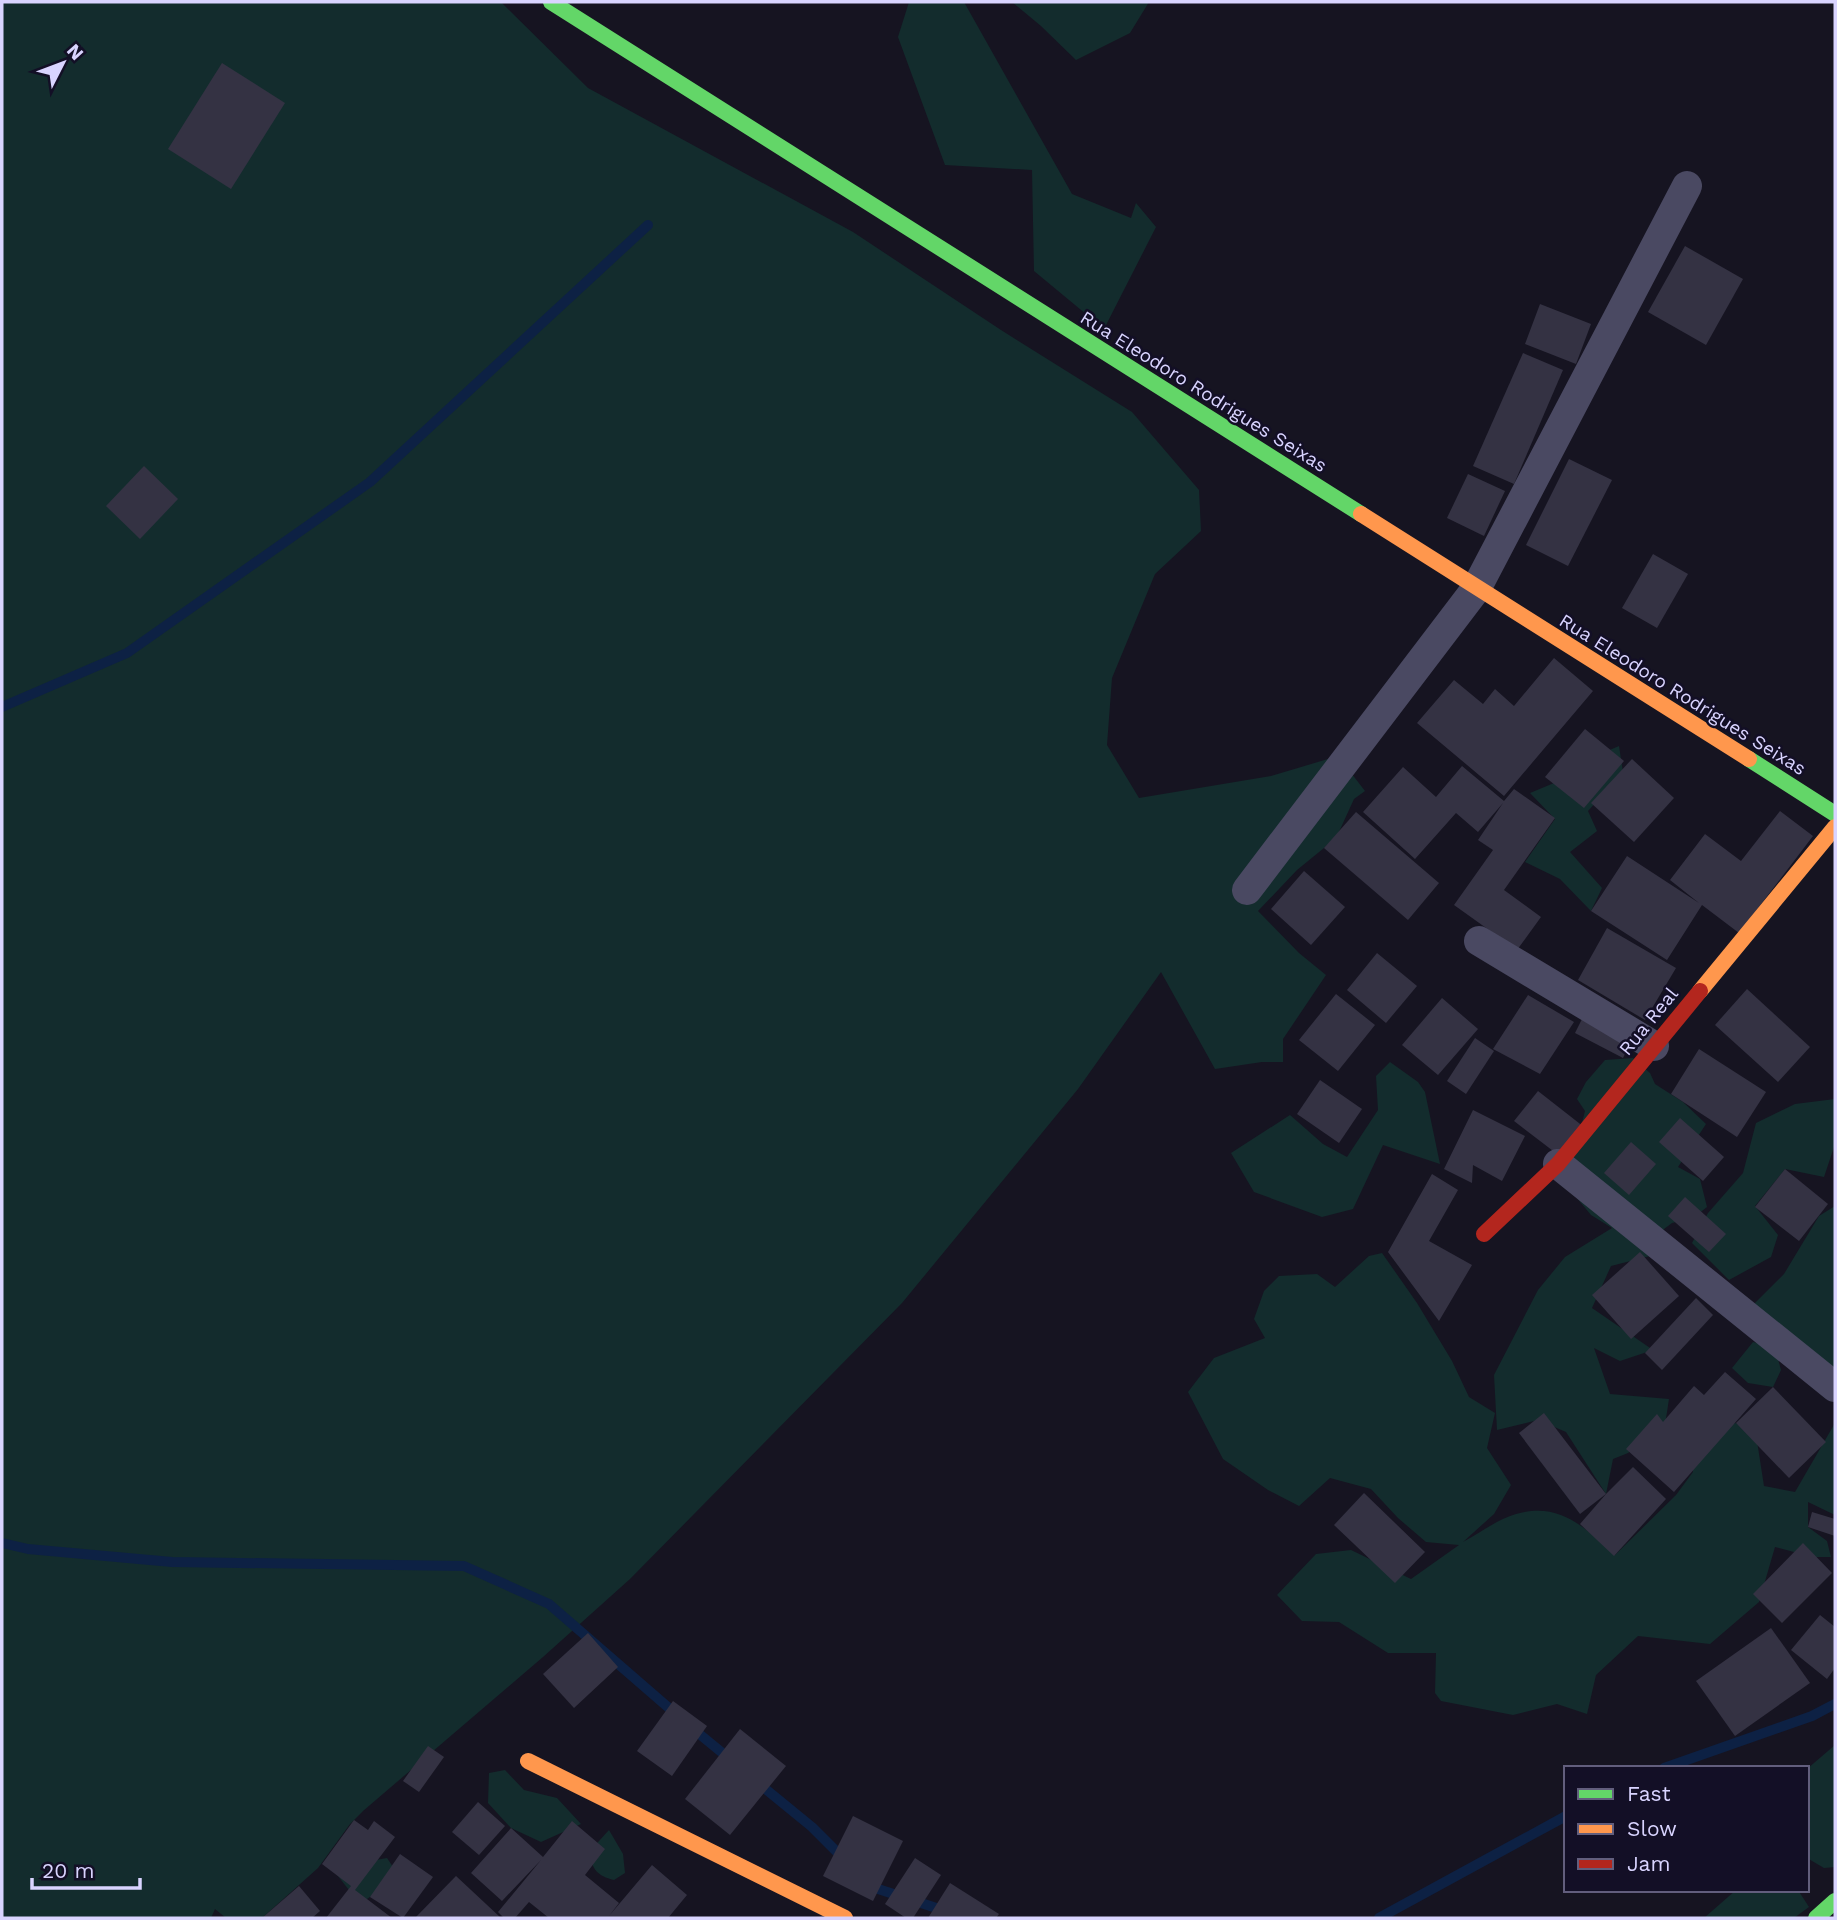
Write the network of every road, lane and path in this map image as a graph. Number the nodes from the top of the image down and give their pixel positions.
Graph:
1 (551, 2) edge
2 (1687, 186) dead end
3 (1476, 589) junction
4 (1835, 814) edge
5 (1835, 827) edge
6 (1247, 890) dead end
7 (1479, 941) dead end
8 (1654, 1046) junction
9 (1558, 1164) junction
10 (1484, 1234) dead end
11 (1835, 1387) edge
12 (528, 1761) dead end
13 (1835, 1901) edge
14 (845, 1918) edge
15 (1816, 1918) edge

1 - 3 street, Rua Eleodoro Rodrigues Seixas
2 - 3 street
3 - 4 street, Rua Eleodoro Rodrigues Seixas
3 - 6 street
5 - 8 street, Rua Real
7 - 8 street
8 - 9 street, Rua Real
9 - 10 street, Rua Real
9 - 11 street
12 - 14 street
13 - 15 street

